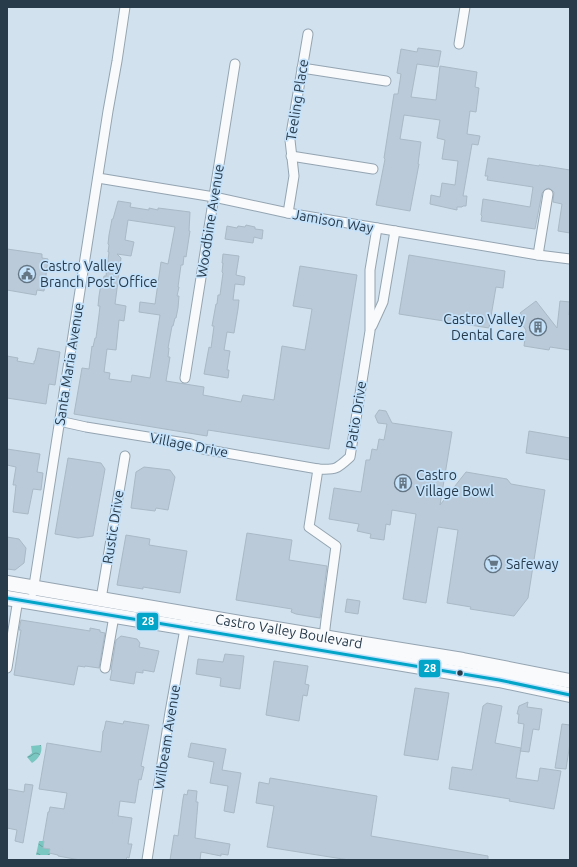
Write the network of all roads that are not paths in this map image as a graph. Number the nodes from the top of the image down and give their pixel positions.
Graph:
1 (125, 7) edge
2 (465, 7) edge
3 (308, 34) dead end
4 (459, 44) dead end
5 (234, 64) dead end
6 (302, 68) junction
7 (386, 81) dead end
8 (291, 156) junction
9 (373, 169) dead end
10 (98, 178) junction
11 (548, 194) dead end
12 (214, 197) junction
13 (288, 213) junction
14 (377, 228) junction
15 (395, 231) junction
16 (538, 255) junction
17 (570, 259) edge
18 (370, 331) junction
19 (185, 378) dead end
20 (60, 421) junction
21 (125, 456) dead end
22 (318, 468) junction
23 (7, 583) edge
24 (34, 588) junction
25 (101, 599) junction
26 (19, 600) edge
27 (188, 614) junction
28 (114, 616) junction
29 (185, 628) junction
30 (324, 637) junction
31 (327, 652) junction
32 (7, 668) edge
33 (105, 668) dead end
34 (570, 681) edge
35 (570, 696) edge
36 (147, 860) edge

1 - 10 street, Santa Maria Avenue
2 - 4 street
3 - 6 street, Teeling Place
5 - 12 street, Woodbine Avenue
6 - 7 street
6 - 8 street, Teeling Place
8 - 9 street
8 - 13 street, Teeling Place
10 - 12 street, Jamison Way
10 - 20 street, Santa Maria Avenue
11 - 16 street
12 - 13 street, Jamison Way
12 - 19 street, Woodbine Avenue
13 - 14 street, Jamison Way
14 - 15 street, Jamison Way
14 - 18 street, Patio Drive
15 - 16 street, Jamison Way
15 - 18 street, Patio Drive
16 - 17 street, Jamison Way
18 - 22 street, Patio Drive
20 - 22 street, Village Drive
20 - 24 street, Santa Maria Avenue
21 - 25 street, Rustic Drive
22 - 30 street
23 - 24 main road, Castro Valley Boulevard
24 - 25 main road, Castro Valley Boulevard
24 - 26 street, Santa Maria Avenue
25 - 27 main road, Castro Valley Boulevard
26 - 28 main road, Castro Valley Boulevard
26 - 32 street, Santa Maria Avenue
27 - 29 street, Wilbeam Avenue
27 - 30 main road, Castro Valley Boulevard
28 - 29 main road, Castro Valley Boulevard
28 - 33 street
29 - 31 main road, Castro Valley Boulevard
29 - 36 street, Wilbeam Avenue
30 - 31 street
30 - 34 main road, Castro Valley Boulevard
31 - 35 main road, Castro Valley Boulevard

